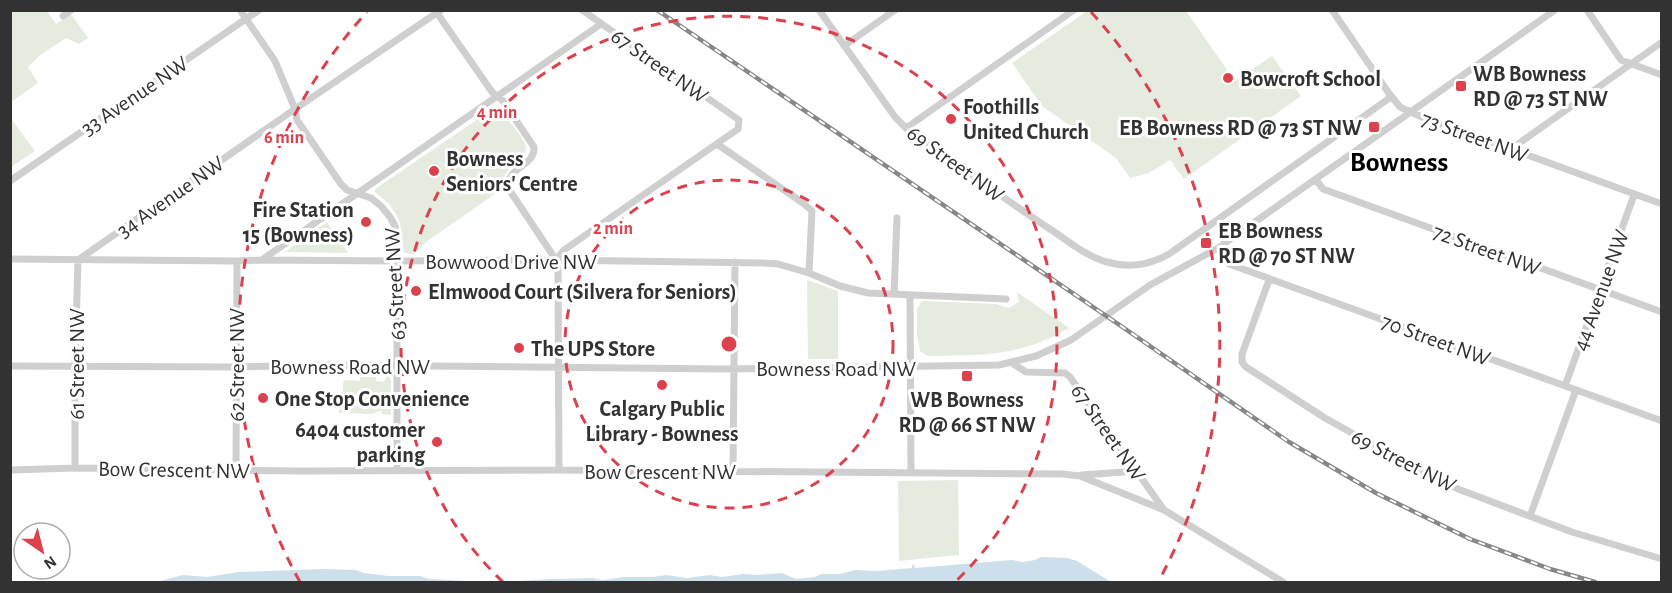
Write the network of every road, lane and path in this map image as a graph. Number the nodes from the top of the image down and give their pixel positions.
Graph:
1 (71, 10) edge
2 (240, 10) edge
3 (259, 10) edge
4 (582, 10) edge
5 (819, 10) edge
6 (896, 10) edge
7 (1074, 10) edge
8 (1555, 10) edge
9 (1587, 10) edge
10 (439, 12) edge
11 (1335, 12) edge
12 (63, 16) dead end
13 (246, 19) junction
14 (601, 24) junction
15 (1662, 42) edge
16 (844, 46) junction
17 (1631, 64) junction
18 (1662, 75) edge
19 (497, 96) junction
20 (1391, 97) junction
21 (295, 109) junction
22 (1411, 112) junction
23 (906, 128) junction
24 (717, 144) junction
25 (1511, 149) junction
26 (1316, 180) junction
27 (10, 181) edge
28 (357, 194) junction
29 (1634, 195) junction
30 (1662, 204) edge
31 (897, 218) dead end
32 (1218, 248) junction
33 (10, 259) edge
34 (78, 260) junction
35 (263, 260) junction
36 (556, 260) junction
37 (237, 261) junction
38 (397, 261) junction
39 (735, 262) junction
40 (809, 273) junction
41 (1269, 280) junction
42 (1601, 290) junction
43 (894, 294) junction
44 (910, 295) junction
45 (1006, 299) dead end
46 (1662, 312) edge
47 (1012, 363) junction
48 (75, 365) junction
49 (10, 366) edge
50 (398, 366) junction
51 (558, 366) junction
52 (236, 367) junction
53 (910, 367) junction
54 (734, 369) junction
55 (1565, 386) junction
56 (1576, 390) junction
57 (1662, 421) edge
58 (75, 468) junction
59 (236, 469) junction
60 (10, 470) edge
61 (397, 470) junction
62 (559, 470) junction
63 (733, 471) junction
64 (1137, 471) junction
65 (911, 472) junction
66 (1080, 476) junction
67 (1164, 510) junction
68 (1530, 516) junction
69 (1662, 559) edge
70 (1282, 582) edge

1 - 12 street
2 - 13 street, 63 Street NW
3 - 13 street, 33 Avenue NW
4 - 14 street, 67 Street NW
5 - 16 street, 69 Street NW
6 - 16 street
7 - 23 street
8 - 22 street, Bowness Road NW
9 - 17 street
10 - 19 street
10 - 21 street, 34 Avenue NW
11 - 20 street, 73 Street NW
13 - 21 street, 63 Street NW
13 - 27 street, 33 Avenue NW
14 - 19 street
14 - 24 street, 67 Street NW
15 - 17 street
16 - 23 street, 69 Street NW
17 - 18 street
17 - 25 street
19 - 28 street
19 - 36 street
20 - 22 street, 73 Street NW
20 - 23 street, 69 Street NW
21 - 28 street, 63 Street NW
21 - 34 street, 34 Avenue NW
22 - 25 street, 73 Street NW
22 - 26 street, Bowness Road NW
24 - 36 street
24 - 40 street
25 - 29 street, 73 Street NW
26 - 32 street, Bowness Road NW
26 - 42 street, 72 Street NW
28 - 35 street
28 - 38 street, 63 Street NW
29 - 30 street, 73 Street NW
29 - 42 street, 44 Avenue NW
31 - 43 street
32 - 41 street, 70 Street NW
32 - 47 street, Bowness Road NW
33 - 34 street, Bowwood Drive NW
34 - 37 street, Bowwood Drive NW
34 - 48 street, 61 Street NW
35 - 37 street, Bowwood Drive NW
35 - 38 street, Bowwood Drive NW
36 - 38 street, Bowwood Drive NW
36 - 39 street, Bowwood Drive NW
36 - 51 street
37 - 52 street, 62 Street NW
38 - 50 street, 63 Street NW
39 - 40 street, Bowwood Drive NW
39 - 54 street
40 - 43 street, Bowwood Drive NW
41 - 55 street, 70 Street NW
41 - 68 street, 69 Street NW
42 - 46 street, 72 Street NW
42 - 55 street, 44 Avenue NW
43 - 44 street, Bowwood Drive NW
44 - 45 street, Bowwood Drive NW
44 - 53 street
47 - 53 street, Bowness Road NW
47 - 64 street, 67 Street NW
48 - 49 street, Bowness Road NW
48 - 52 street, Bowness Road NW
48 - 58 street, 61 Street NW
50 - 51 street, Bowness Road NW
50 - 52 street, Bowness Road NW
50 - 61 street, 63 Street NW
51 - 54 street, Bowness Road NW
51 - 62 street
52 - 59 street, 62 Street NW
53 - 54 street, Bowness Road NW
53 - 65 street
54 - 63 street
55 - 56 street, 70 Street NW
56 - 57 street, 70 Street NW
56 - 68 street
58 - 59 street, Bow Crescent NW
58 - 60 street, Bow Crescent NW
59 - 61 street, Bow Crescent NW
61 - 62 street, Bow Crescent NW
62 - 63 street, Bow Crescent NW
63 - 65 street, Bow Crescent NW
64 - 66 street
64 - 67 street, 67 Street NW
65 - 66 street, Bow Crescent NW
66 - 67 street, Bow Crescent NW
67 - 70 street, Bow Crescent NW
68 - 69 street, 69 Street NW

